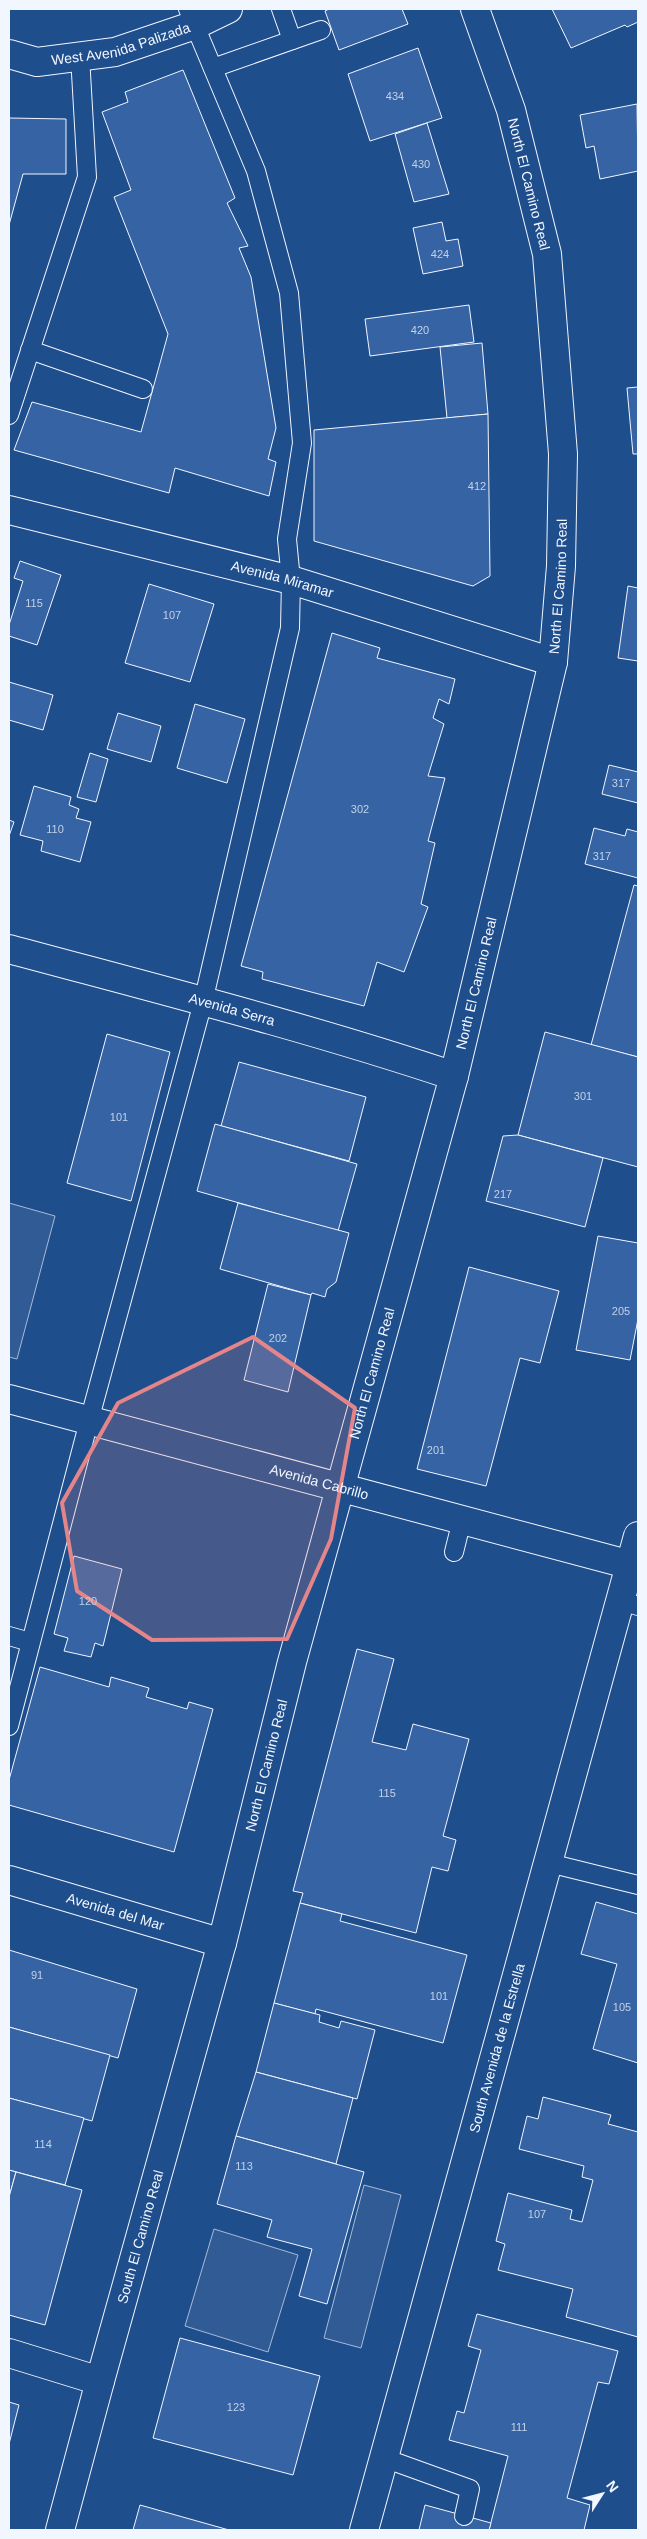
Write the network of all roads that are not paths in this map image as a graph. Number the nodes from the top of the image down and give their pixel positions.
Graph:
1 (228, 9) edge
2 (281, 9) edge
3 (474, 9) edge
4 (191, 17) edge
5 (321, 30) dead end
6 (292, 40) junction
7 (9, 54) edge
8 (80, 56) junction
9 (213, 68) junction
10 (30, 350) junction
11 (143, 389) dead end
12 (9, 415) edge
13 (9, 510) edge
14 (290, 580) junction
15 (554, 662) junction
16 (9, 949) edge
17 (203, 1002) junction
18 (454, 1076) junction
19 (9, 1400) edge
20 (89, 1421) junction
21 (340, 1486) junction
22 (462, 1520) junction
23 (638, 1536) edge
24 (454, 1552) dead end
25 (631, 1565) junction
26 (630, 1603) edge
27 (9, 1636) edge
28 (30, 1642) junction
29 (9, 1726) edge
30 (549, 1863) junction
31 (9, 1880) edge
32 (638, 1885) edge
33 (222, 1943) junction
34 (9, 2353) edge
35 (100, 2381) junction
36 (384, 2458) junction
37 (464, 2516) dead end
38 (60, 2530) edge
39 (364, 2530) edge

1 - 4 street, West Avenida Palizada
2 - 6 lane
3 - 15 street, North El Camino Real
4 - 8 street, West Avenida Palizada
4 - 9 lane
5 - 6 lane
6 - 9 lane
7 - 8 street, West Avenida Palizada
8 - 10 lane
9 - 14 lane
10 - 11 lane
10 - 12 lane
13 - 14 street, Avenida Miramar
14 - 15 street, Avenida Miramar
14 - 17 lane
15 - 18 street, North El Camino Real
16 - 17 street, Avenida Serra
17 - 18 street, Avenida Serra
17 - 20 lane
18 - 21 street, North El Camino Real
19 - 20 street, Avenida Cabrillo
20 - 21 street, Avenida Cabrillo
20 - 28 lane
21 - 22 street, Avenida Cabrillo
21 - 33 street, North El Camino Real
22 - 24 lane
22 - 25 street, Avenida Cabrillo
23 - 25 street, South Avenida de la Estrella
25 - 26 street, South Avenida de la Estrella
26 - 30 street, South Avenida de la Estrella
27 - 28 lane
28 - 29 lane
30 - 32 lane
30 - 36 street, South Avenida de la Estrella
31 - 33 street, Avenida del Mar
33 - 35 street, South El Camino Real
34 - 35 street
35 - 38 street, South El Camino Real
36 - 37 lane
36 - 39 street, South Avenida de la Estrella

